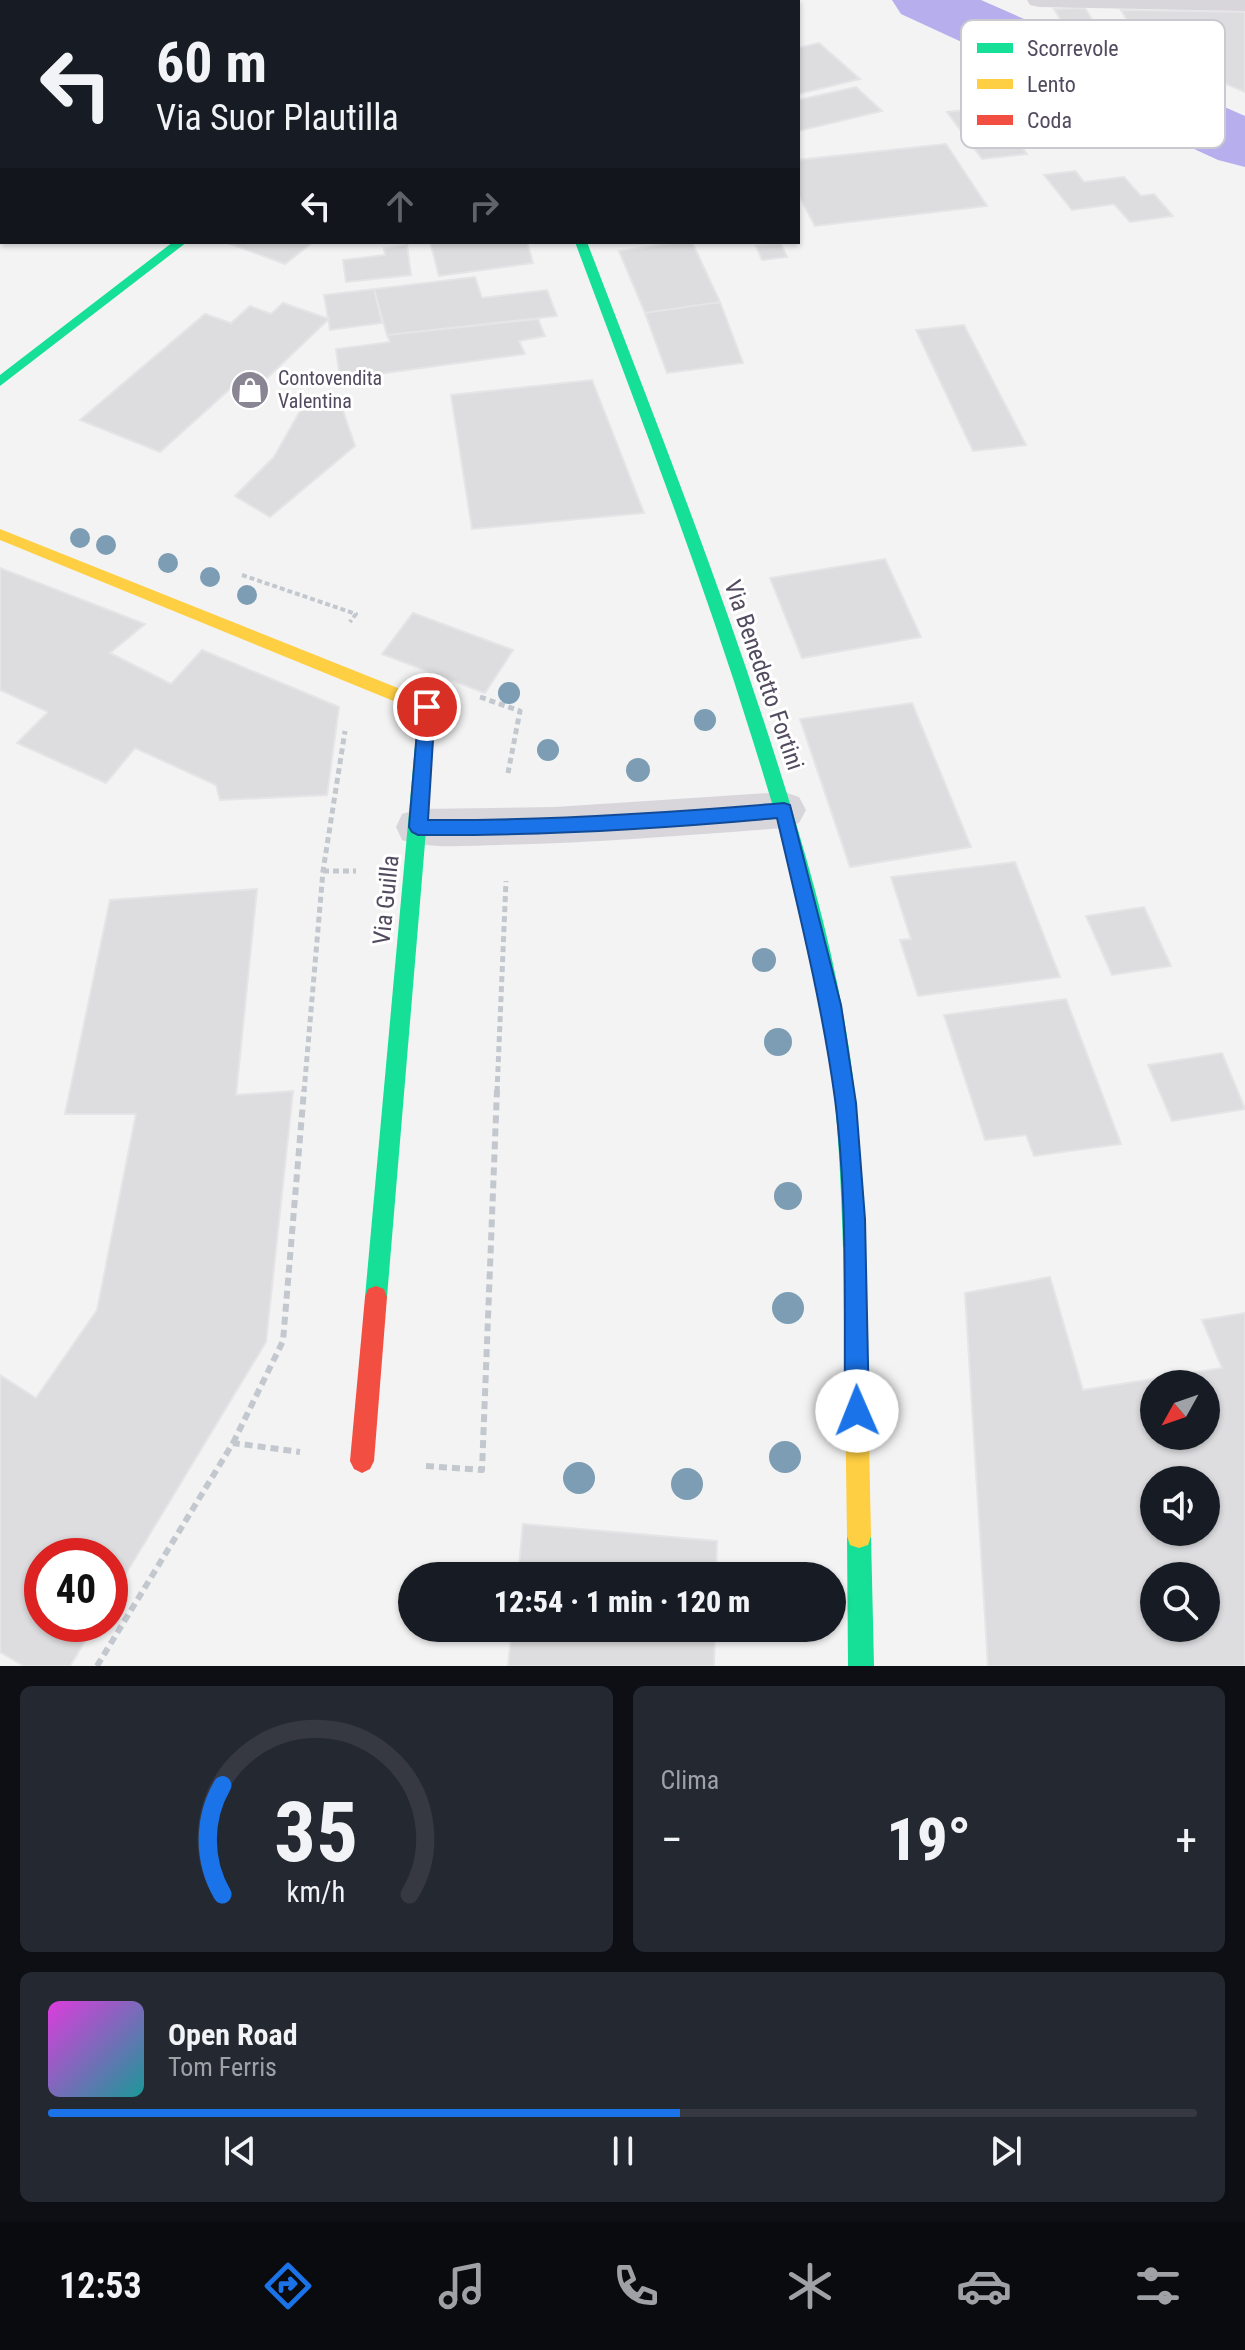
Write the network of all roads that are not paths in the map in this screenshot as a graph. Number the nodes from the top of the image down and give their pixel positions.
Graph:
1 (1039, 0) edge
2 (1245, 4) edge
3 (178, 244) edge
4 (582, 244) edge
5 (0, 382) edge
6 (0, 534) edge
7 (784, 810) junction
8 (418, 827) junction
9 (362, 1461) road end
10 (861, 1666) edge

1 - 2 street
3 - 5 street
4 - 7 street, Via Benedetto Fortini
6 - 8 street, Via Guilla
7 - 8 street
7 - 10 street, Via Benedetto Fortini
8 - 9 street, Via Guilla

